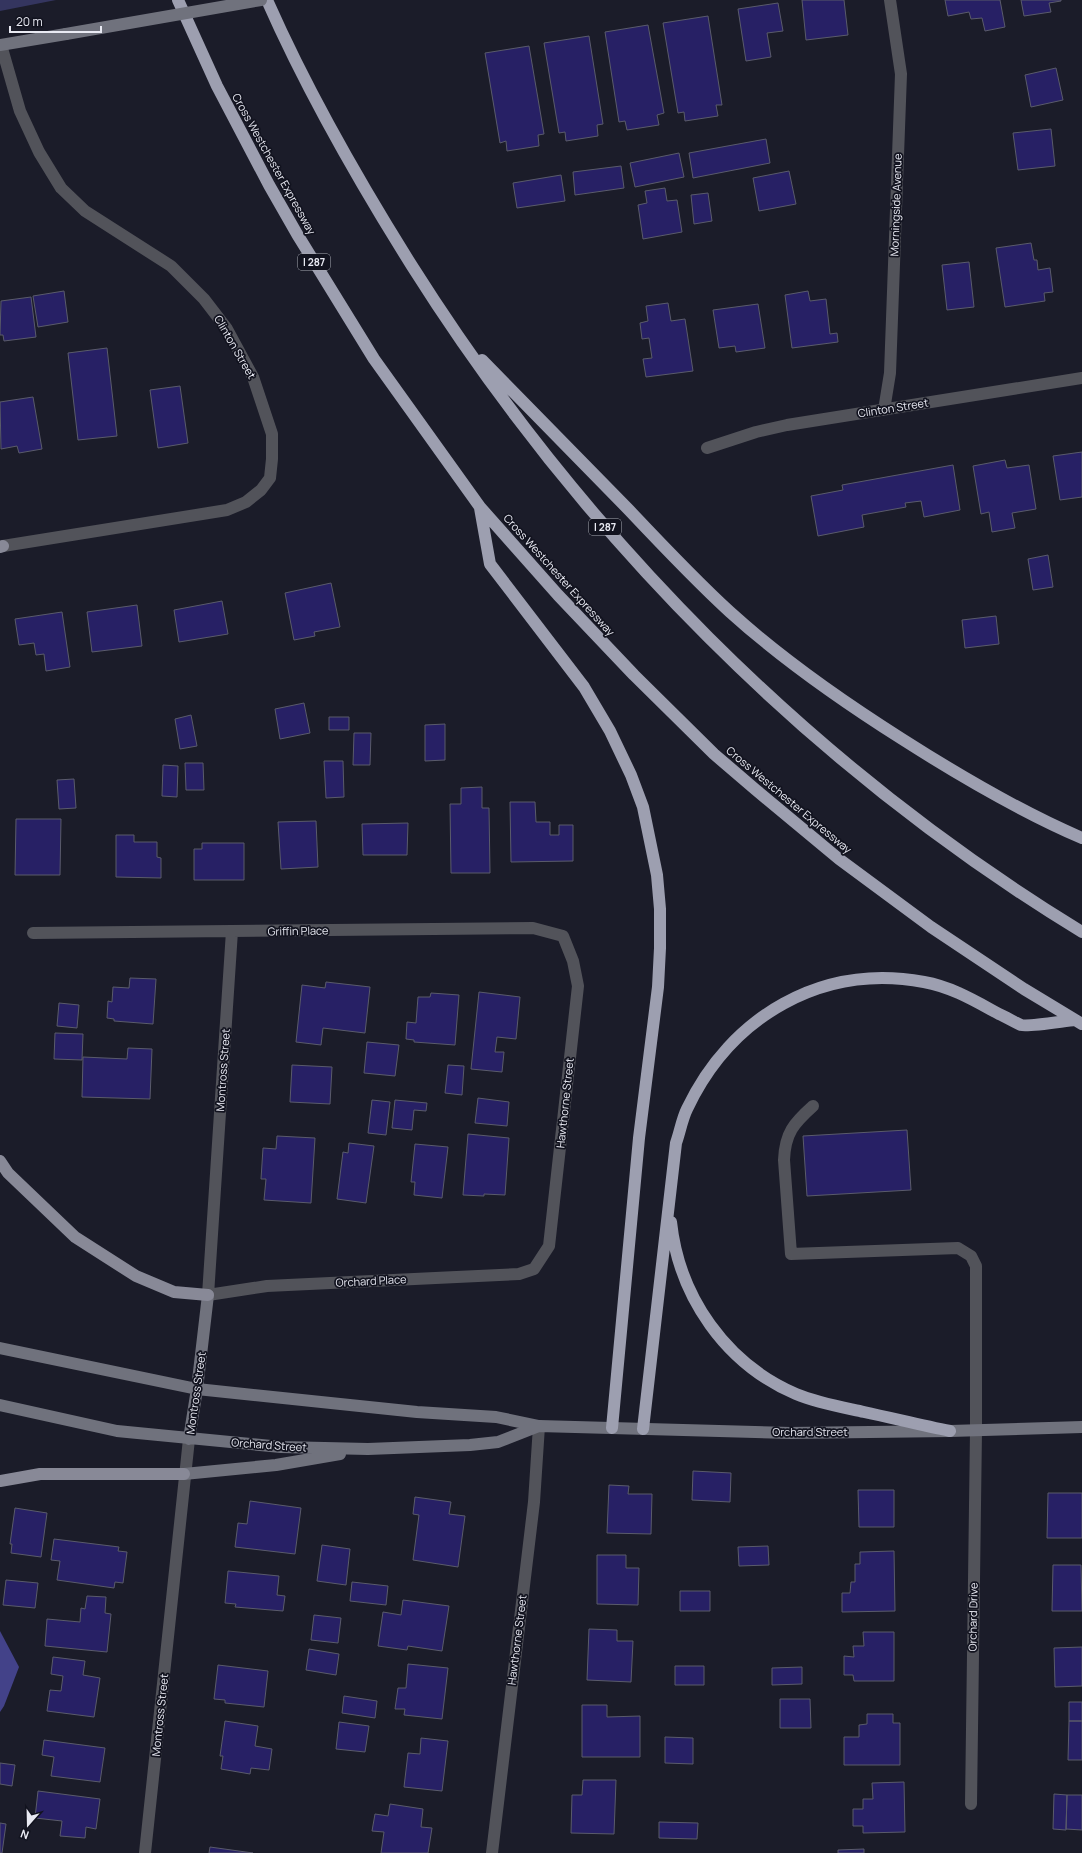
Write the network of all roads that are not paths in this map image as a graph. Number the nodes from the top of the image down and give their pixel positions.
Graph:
1 (178, 0) edge
2 (261, 0) edge
3 (267, 0) edge
4 (890, 0) edge
5 (0, 45) edge
6 (455, 332) junction
7 (1082, 378) edge
8 (884, 410) junction
9 (707, 448) dead end
10 (480, 507) junction
11 (1, 546) edge
12 (1082, 838) edge
13 (232, 932) junction
14 (1082, 932) edge
15 (32, 933) dead end
16 (563, 936) joint
17 (1079, 1022) edge
18 (813, 1106) dead end
19 (0, 1161) edge
20 (671, 1176) junction
21 (534, 1269) joint
22 (208, 1295) junction
23 (0, 1348) edge
24 (197, 1389) junction
25 (0, 1405) edge
26 (539, 1426) junction
27 (1082, 1427) edge
28 (612, 1428) junction
29 (643, 1429) junction
30 (976, 1430) junction
31 (950, 1431) junction
32 (189, 1439) junction
33 (368, 1449) junction
34 (184, 1474) junction
35 (0, 1481) edge
36 (971, 1804) dead end
37 (145, 1853) edge
38 (492, 1853) edge

1 - 10 highway, Cross Westchester Expressway / I 287
2 - 5 street, bridge
3 - 6 highway, I 287
4 - 8 street, Morningside Avenue
5 - 11 street, Clinton Street
6 - 12 highway
6 - 14 highway, I 287
7 - 8 street, Clinton Street
8 - 9 street, Clinton Street
10 - 17 highway, Cross Westchester Expressway / I 287
10 - 28 highway
13 - 15 street, Griffin Place
13 - 16 street, Griffin Place
13 - 22 street, Montross Street
16 - 21 street, Hawthorne Street
17 - 20 highway
18 - 30 street, Orchard Drive
19 - 22 main road
20 - 29 highway
20 - 31 highway
21 - 22 street, Orchard Place
22 - 24 street, Montross Street
23 - 24 street, Orchard Street
24 - 26 street, Orchard Street
24 - 32 street, Montross Street
25 - 32 street, Orchard Street
26 - 28 street, Orchard Street
26 - 33 street, Orchard Street
26 - 38 street, Hawthorne Street
27 - 30 street, Orchard Street
28 - 29 street, Orchard Street
29 - 31 street, Orchard Street
30 - 31 street, Orchard Street
30 - 36 street, Orchard Drive
32 - 33 street, Orchard Street
32 - 34 street, Montross Street
33 - 34 street
34 - 35 main road
34 - 37 street, Montross Street

